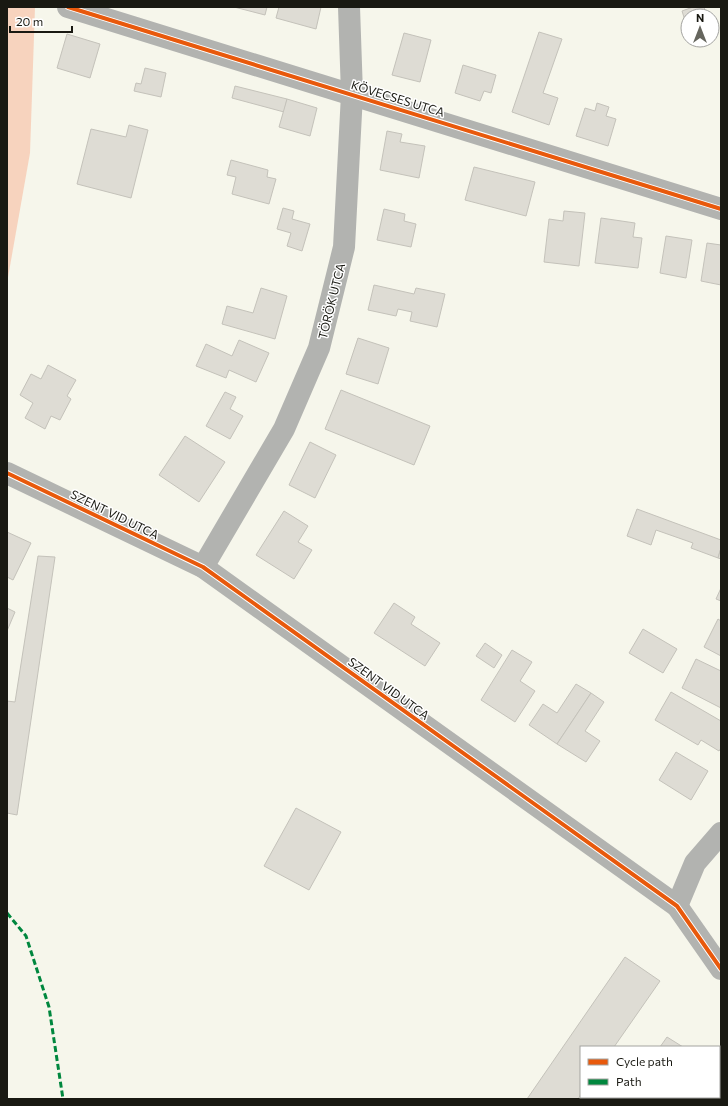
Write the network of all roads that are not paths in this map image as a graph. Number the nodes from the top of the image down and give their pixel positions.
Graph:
1 (68, 7) edge
2 (349, 7) edge
3 (352, 94) junction
4 (721, 209) edge
5 (7, 473) edge
6 (202, 567) junction
7 (721, 833) edge
8 (677, 906) junction
9 (711, 937) edge
10 (721, 969) edge

1 - 3 street, KÖVECSES UTCA
2 - 3 street, TÖRÖK UTCA
3 - 4 street, KÖVECSES UTCA
3 - 6 street, TÖRÖK UTCA
5 - 6 street, SZENT VID UTCA
6 - 8 street, SZENT VID UTCA
7 - 8 street
8 - 9 street, SZENT VID UTCA
9 - 10 street, SZENT VID UTCA

